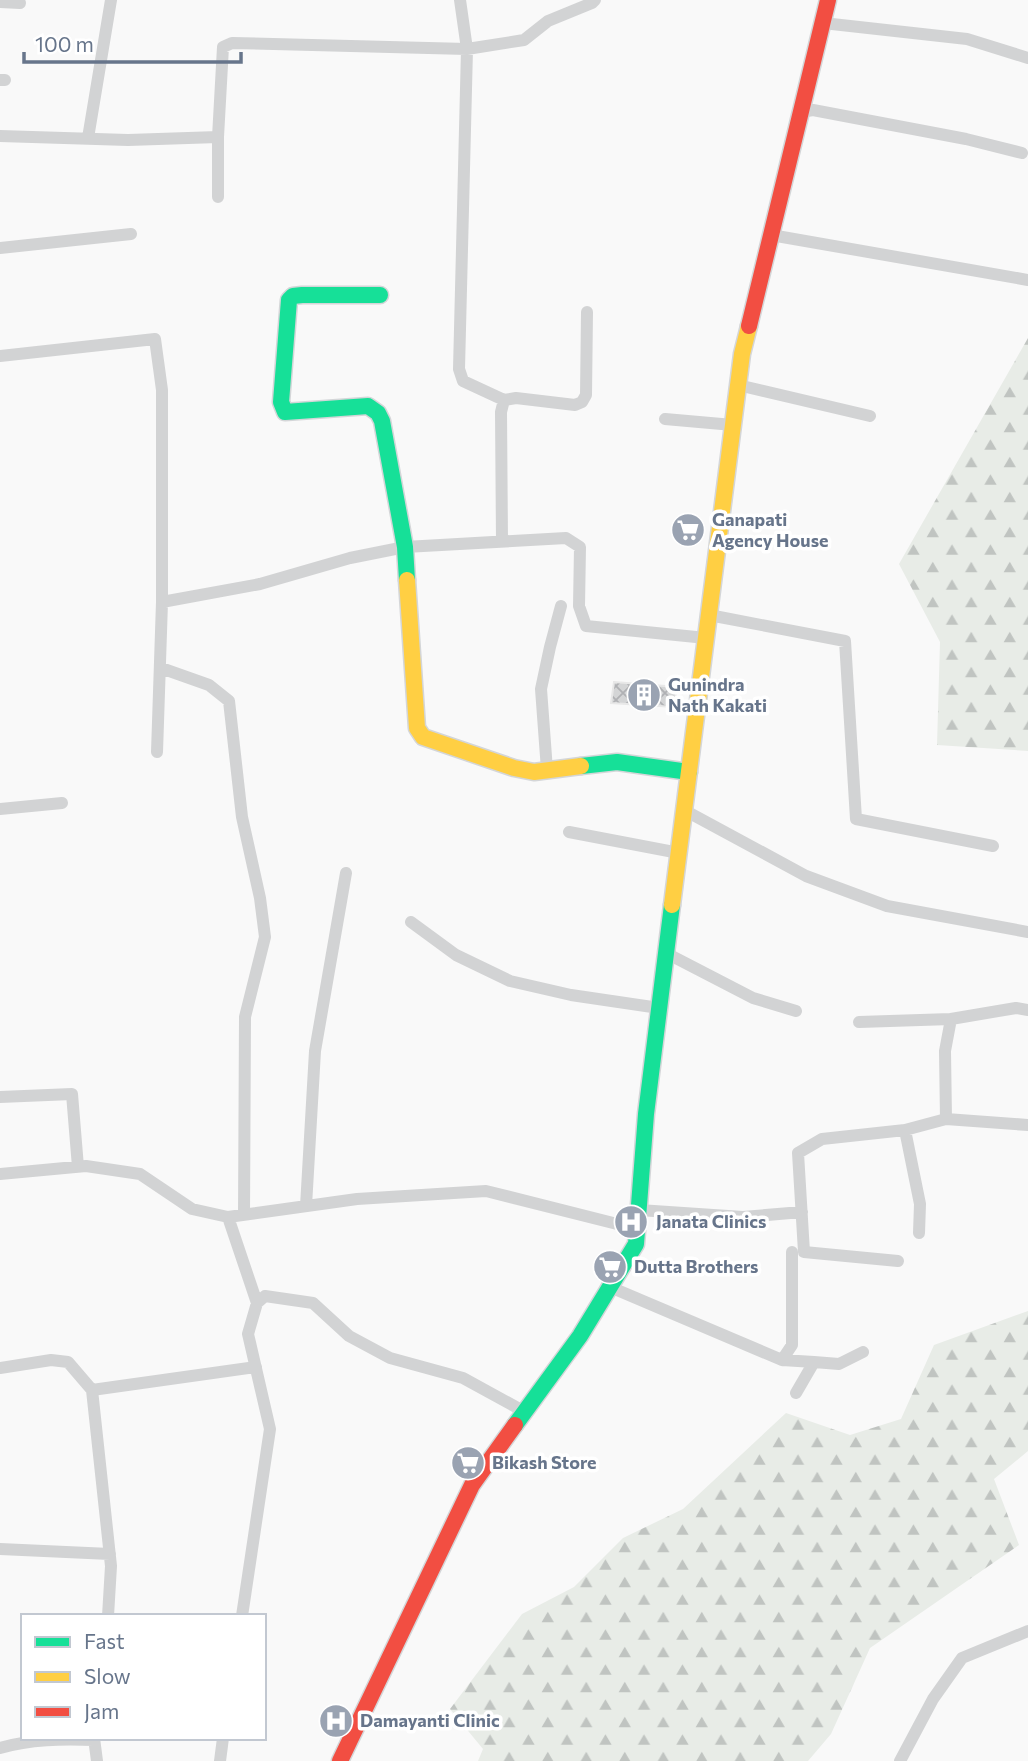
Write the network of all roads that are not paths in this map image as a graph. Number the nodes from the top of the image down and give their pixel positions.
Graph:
1 (111, 0) edge
2 (460, 0) edge
3 (595, 0) edge
4 (828, 0) edge
5 (0, 2) edge
6 (20, 3) dead end
7 (823, 23) junction
8 (467, 49) junction
9 (1028, 58) edge
10 (801, 112) junction
11 (0, 136) edge
12 (218, 137) junction
13 (89, 138) junction
14 (1022, 153) dead end
15 (218, 197) dead end
16 (131, 234) dead end
17 (771, 236) junction
18 (0, 248) edge
19 (1028, 280) edge
20 (380, 295) dead end
21 (587, 312) dead end
22 (0, 356) edge
23 (738, 385) junction
24 (504, 400) junction
25 (870, 416) dead end
26 (665, 419) dead end
27 (733, 425) junction
28 (502, 541) junction
29 (405, 547) junction
30 (162, 601) junction
31 (561, 606) dead end
32 (709, 615) junction
33 (706, 638) junction
34 (161, 668) junction
35 (158, 752) dead end
36 (547, 770) junction
37 (689, 772) junction
38 (62, 803) dead end
39 (0, 809) edge
40 (684, 810) junction
41 (569, 832) dead end
42 (993, 846) dead end
43 (679, 853) junction
44 (346, 873) dead end
45 (411, 922) dead end
46 (1028, 932) edge
47 (666, 953) junction
48 (659, 1008) junction
49 (1028, 1010) edge
50 (796, 1011) dead end
51 (951, 1019) junction
52 (859, 1022) dead end
53 (0, 1097) edge
54 (946, 1119) junction
55 (1028, 1125) edge
56 (905, 1130) junction
57 (78, 1167) junction
58 (0, 1174) edge
59 (306, 1206) junction
60 (639, 1210) junction
61 (802, 1212) junction
62 (244, 1214) junction
63 (228, 1217) junction
64 (637, 1229) junction
65 (919, 1233) dead end
66 (792, 1252) dead end
67 (898, 1261) dead end
68 (610, 1287) junction
69 (257, 1303) junction
70 (863, 1352) dead end
71 (782, 1360) junction
72 (814, 1362) junction
73 (257, 1367) junction
74 (0, 1368) edge
75 (92, 1390) junction
76 (796, 1393) dead end
77 (526, 1412) junction
78 (0, 1549) edge
79 (110, 1554) junction
80 (108, 1614) edge
81 (242, 1614) edge
82 (1028, 1631) edge
83 (45, 1740) edge
84 (94, 1740) edge
85 (223, 1740) edge
86 (0, 1748) edge
87 (97, 1761) edge
88 (219, 1761) edge
89 (340, 1761) edge
90 (900, 1761) edge

1 - 13 street
2 - 8 street
3 - 8 street
4 - 7 main road
5 - 6 street
7 - 9 street
7 - 10 main road
8 - 12 street
8 - 24 street
10 - 14 street
10 - 17 main road
11 - 13 street
12 - 13 street
12 - 15 street
16 - 18 street
17 - 19 street
17 - 23 main road
20 - 29 main road
21 - 24 street
22 - 30 street
23 - 25 street
23 - 27 main road
24 - 28 street
26 - 27 street
27 - 32 main road
28 - 29 street
28 - 33 street
29 - 30 street
29 - 36 main road
30 - 34 street
31 - 36 street
32 - 33 main road
32 - 42 street
33 - 37 main road
34 - 35 street
34 - 62 street
36 - 37 main road
37 - 40 main road
38 - 39 street
40 - 43 main road
40 - 46 street
41 - 43 street
43 - 47 main road
44 - 59 street
45 - 48 street
47 - 48 main road
47 - 50 street
48 - 60 main road
49 - 51 street
51 - 52 street
51 - 54 street
53 - 57 street
54 - 55 street
54 - 56 street
56 - 61 street
56 - 65 street
57 - 58 street
57 - 63 street
59 - 62 street
59 - 64 street
60 - 61 street
60 - 64 main road
61 - 67 street
62 - 63 street
63 - 69 street
64 - 68 main road
66 - 71 street
68 - 71 street
68 - 77 main road
69 - 73 street
69 - 77 street
70 - 72 street
71 - 72 street
72 - 76 street
73 - 75 street
73 - 81 street
74 - 75 street
75 - 79 street
77 - 89 main road
78 - 79 street
79 - 80 street
82 - 90 street
83 - 86 street
84 - 87 street
85 - 88 street

